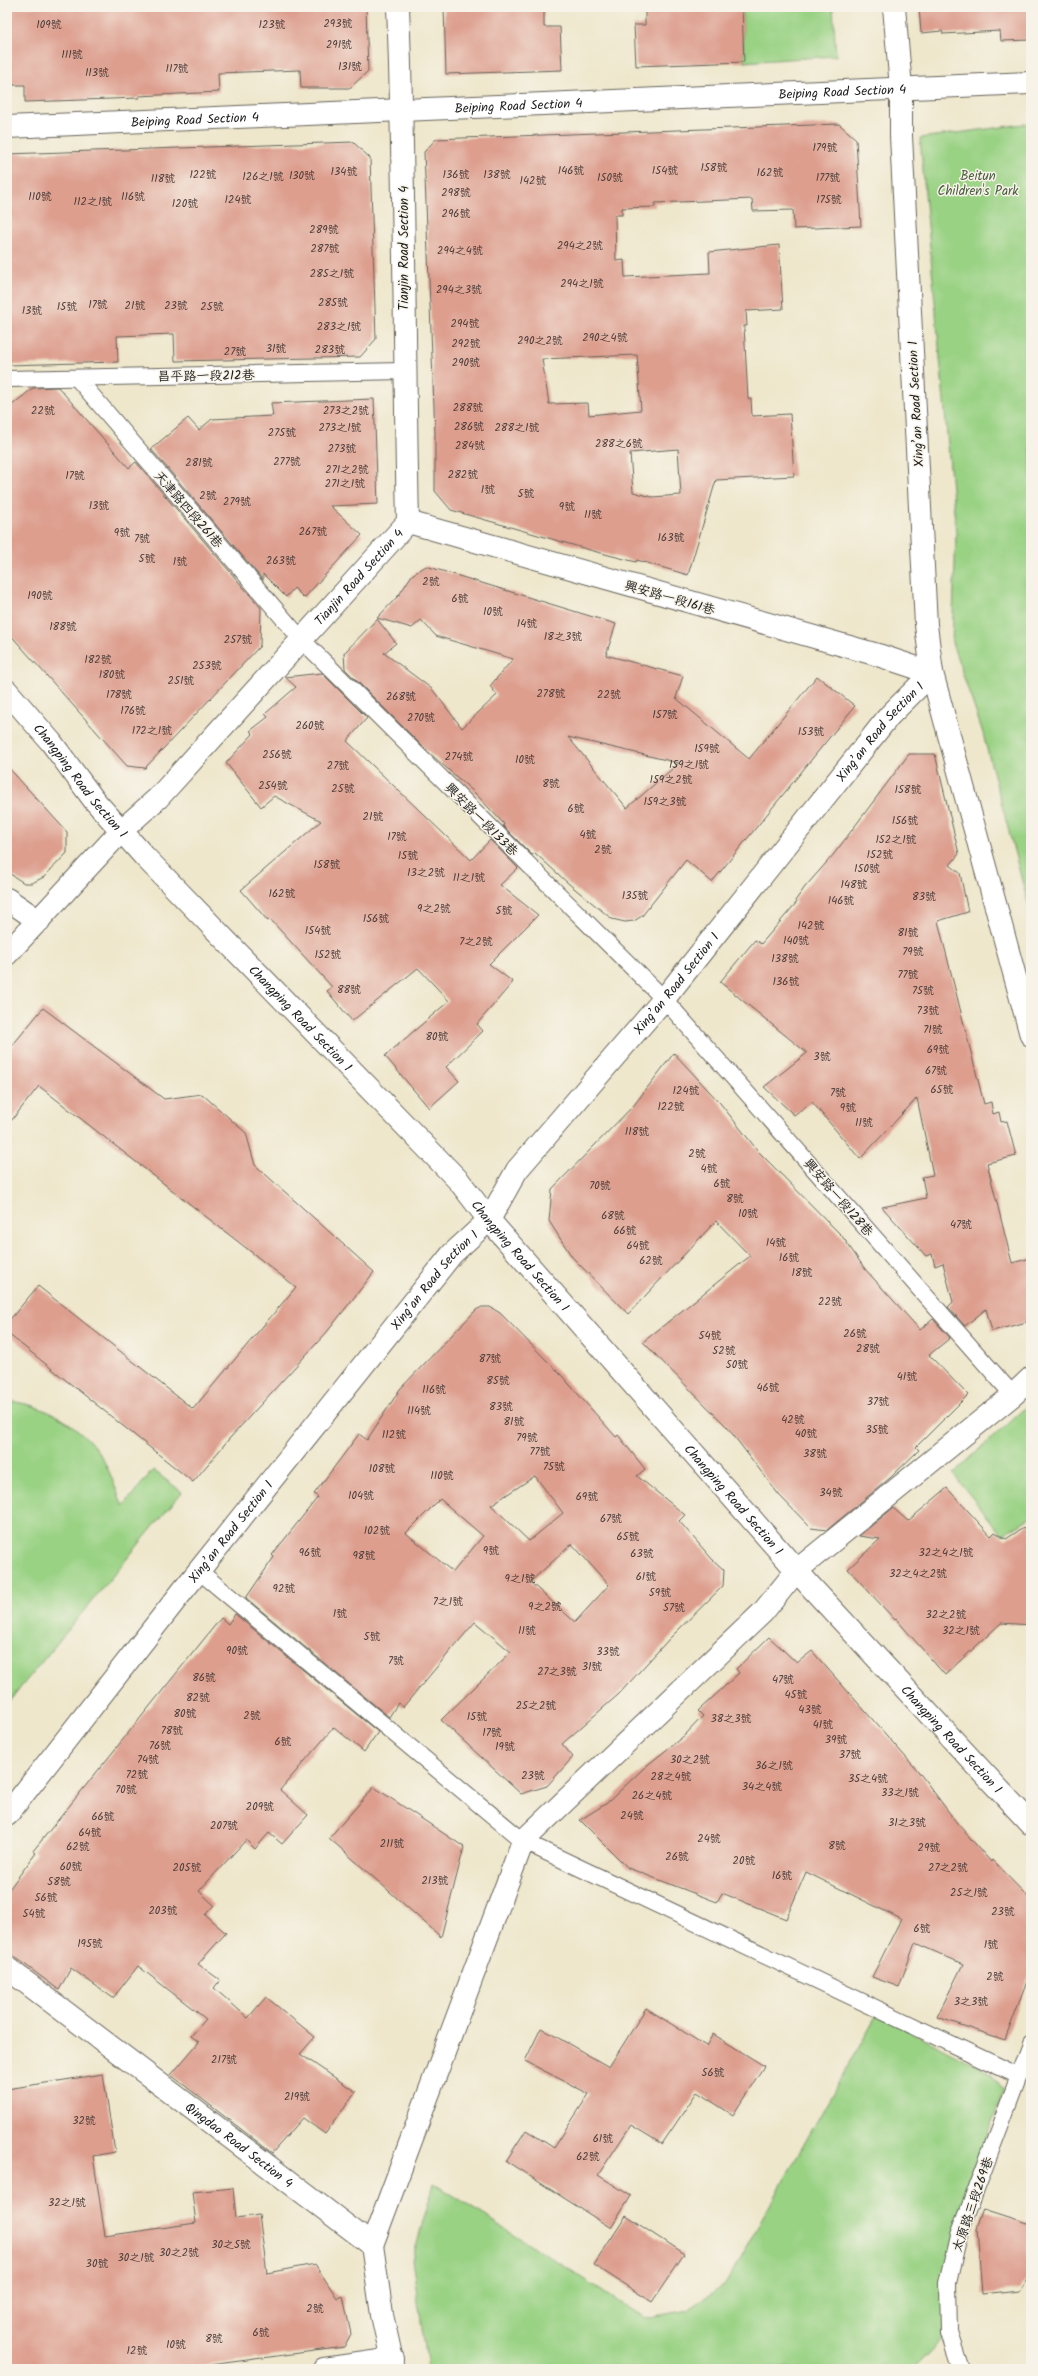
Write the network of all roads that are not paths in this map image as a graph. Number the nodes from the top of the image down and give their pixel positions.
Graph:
1 (398, 7) edge
2 (894, 7) edge
3 (1031, 83) edge
4 (901, 88) junction
5 (402, 110) junction
6 (7, 127) edge
7 (404, 371) junction
8 (77, 378) junction
9 (7, 379) edge
10 (408, 522) junction
11 (301, 639) junction
12 (932, 673) junction
13 (7, 691) edge
14 (122, 830) junction
15 (7, 899) edge
16 (39, 921) junction
17 (7, 954) edge
18 (664, 999) junction
19 (1031, 1035) edge
20 (489, 1220) junction
21 (1031, 1378) edge
22 (1013, 1396) junction
23 (797, 1570) junction
24 (199, 1571) junction
25 (7, 1815) edge
26 (1031, 1824) edge
27 (523, 1841) junction
28 (7, 1968) edge
29 (1031, 2044) edge
30 (1019, 2076) junction
31 (372, 2246) junction
32 (393, 2364) edge
33 (324, 2369) edge
34 (961, 2369) edge

1 - 5 street, Tianjin Road Section 4
2 - 4 street, Xing’an Road Section 1
3 - 4 street, Beiping Road Section 4
4 - 5 street, Beiping Road Section 4
4 - 12 street, Xing’an Road Section 1
5 - 6 street, Beiping Road Section 4
5 - 7 street, Tianjin Road Section 4
7 - 8 lane, 昌平路一段212巷
7 - 10 street, Tianjin Road Section 4
8 - 9 lane, 昌平路一段212巷
8 - 11 lane, 天津路四段261巷
10 - 11 street, Tianjin Road Section 4
10 - 12 street, 興安路一段161巷
11 - 14 street, Tianjin Road Section 4
11 - 18 lane, 興安路一段133巷
12 - 18 street, Xing’an Road Section 1
12 - 19 street
13 - 14 street, Changping Road Section 1
14 - 16 street, Tianjin Road Section 4
14 - 20 street, Changping Road Section 1
15 - 16 street
16 - 17 street, Tianjin Road Section 4
18 - 20 street, Xing’an Road Section 1
18 - 22 lane, 興安路一段128巷
20 - 23 street, Changping Road Section 1
20 - 24 street, Xing’an Road Section 1
21 - 22 street
22 - 23 street
23 - 26 street, Changping Road Section 1
23 - 27 street
24 - 25 street, Xing’an Road Section 1
24 - 27 lane
27 - 30 lane
27 - 31 street
28 - 31 street, Qingdao Road Section 4
29 - 30 lane, 太原路三段269巷
30 - 34 lane, 太原路三段269巷
31 - 32 street
32 - 33 street

